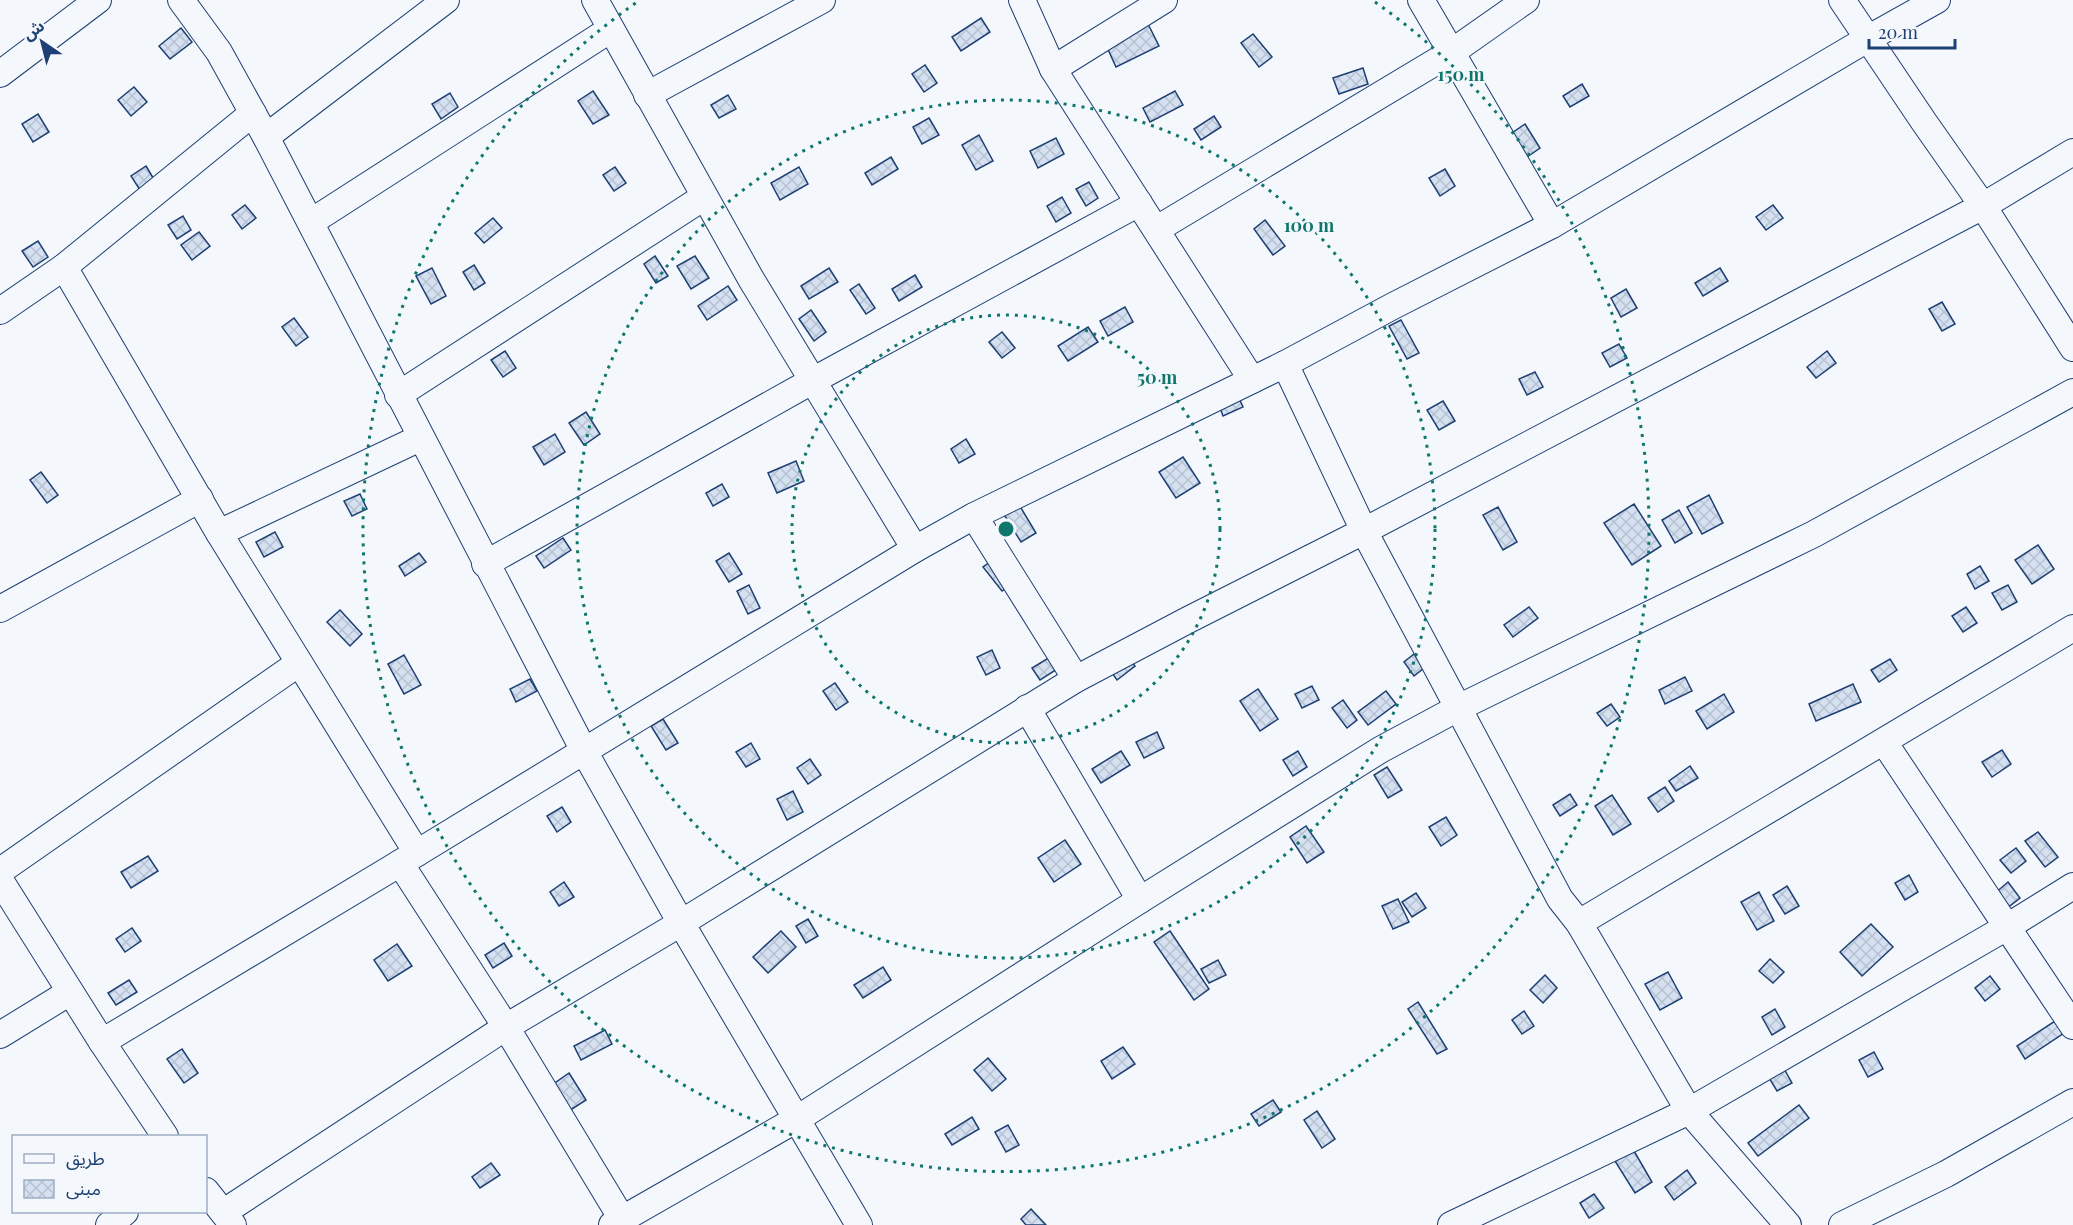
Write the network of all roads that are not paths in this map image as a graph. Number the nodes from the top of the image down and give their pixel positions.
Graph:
1 (98, 0) edge
2 (181, 0) edge
3 (446, 0) edge
4 (596, 0) edge
5 (822, 0) edge
6 (1022, 0) edge
7 (1164, 0) edge
8 (1421, 0) edge
9 (1526, 0) edge
10 (1842, 0) edge
11 (1937, 0) edge
12 (611, 29) junction
13 (1869, 38) junction
14 (1452, 52) junction
15 (1053, 69) junction
16 (0, 74) edge
17 (647, 95) junction
18 (253, 113) junction
19 (266, 136) junction
20 (2073, 152) edge
21 (704, 197) junction
22 (1139, 203) junction
23 (1983, 206) junction
24 (311, 222) junction
25 (1552, 225) junction
26 (1156, 229) junction
27 (64, 267) junction
28 (0, 311) edge
29 (2073, 348) edge
30 (1285, 364) junction
31 (1252, 380) junction
32 (812, 381) junction
33 (2073, 392) edge
34 (398, 395) junction
35 (420, 438) junction
36 (200, 499) junction
37 (974, 516) junction
38 (1364, 531) junction
39 (219, 533) junction
40 (915, 549) junction
41 (485, 564) junction
42 (0, 609) edge
43 (2073, 627) edge
44 (299, 663) junction
45 (1076, 679) junction
46 (1027, 708) junction
47 (1458, 708) junction
48 (1884, 742) junction
49 (584, 751) junction
50 (408, 858) junction
51 (0, 871) edge
52 (0, 880) edge
53 (2073, 885) edge
54 (1140, 900) junction
55 (681, 923) junction
56 (1579, 923) junction
57 (2007, 927) junction
58 (70, 992) junction
59 (2073, 1026) edge
60 (506, 1027) junction
61 (0, 1035) edge
62 (102, 1042) junction
63 (2073, 1102) edge
64 (1689, 1112) junction
65 (797, 1119) junction
66 (164, 1135) edge
67 (207, 1192) edge
68 (123, 1213) edge
69 (229, 1219) edge
70 (617, 1222) edge
71 (109, 1225) edge
72 (859, 1225) edge
73 (1451, 1225) edge
74 (1788, 1225) edge
75 (1842, 1225) edge

1 - 16 street
2 - 18 street
3 - 19 street
4 - 12 street
5 - 17 street
6 - 15 street
7 - 15 street
8 - 14 street
9 - 14 street
10 - 13 street
11 - 13 street
12 - 17 street
12 - 24 street
13 - 23 street
13 - 25 street
14 - 25 street
14 - 26 street
15 - 22 street
17 - 21 street
18 - 19 street
18 - 27 street
19 - 24 street
20 - 23 street
21 - 32 street
21 - 34 street
22 - 26 street
22 - 32 street
23 - 29 street
23 - 38 street
24 - 34 street
25 - 30 street
26 - 31 street
27 - 28 street
27 - 36 street
30 - 31 street
30 - 38 street
31 - 37 street
32 - 40 street
32 - 41 street
33 - 47 street
34 - 35 street
35 - 39 street
35 - 41 street
36 - 39 street
36 - 42 street
37 - 40 street
37 - 45 street
38 - 45 street
38 - 47 street
39 - 44 street
40 - 49 street
41 - 49 street
43 - 48 street
44 - 50 street
44 - 51 street
45 - 46 street
46 - 54 street
46 - 55 street
47 - 54 street
47 - 56 street
48 - 56 street
48 - 57 street
49 - 50 street
49 - 55 street
50 - 60 street
50 - 62 street
52 - 58 street
53 - 57 street
54 - 65 street
55 - 60 street
55 - 65 street
56 - 64 street
57 - 59 street
57 - 64 street
58 - 61 street
58 - 62 street
60 - 69 street
60 - 70 street
62 - 66 street
63 - 75 street
64 - 73 street
64 - 74 street
65 - 70 street
65 - 72 street
67 - 69 street
68 - 71 street

